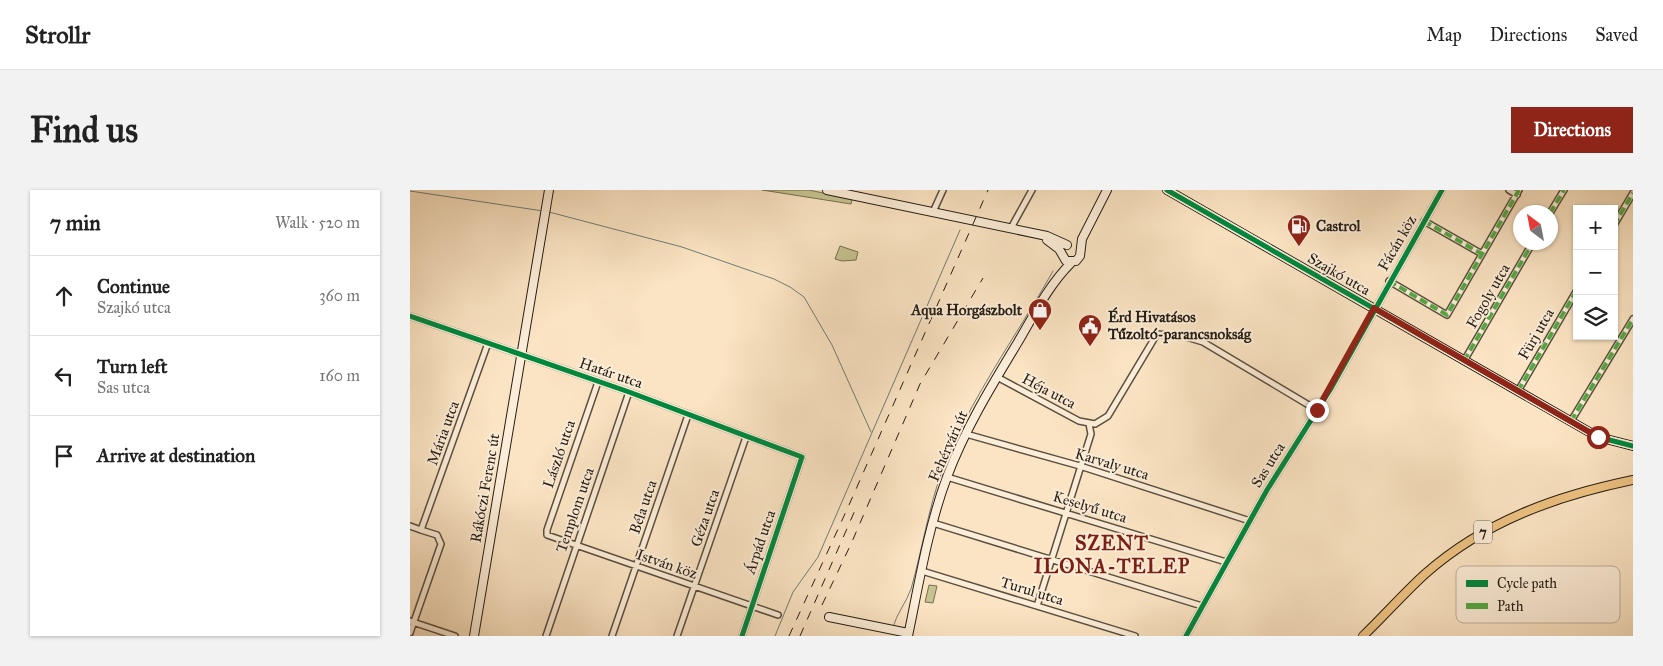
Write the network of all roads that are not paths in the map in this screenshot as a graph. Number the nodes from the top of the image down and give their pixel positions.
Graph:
1 (549, 190) edge
2 (827, 190) edge
3 (943, 190) edge
4 (1032, 190) edge
5 (1107, 190) edge
6 (1167, 190) edge
7 (1442, 190) edge
8 (1509, 190) edge
9 (1564, 190) edge
10 (1518, 192) edge
11 (860, 193) edge
12 (1633, 193) edge
13 (1555, 205) edge
14 (933, 212) junction
15 (1092, 216) junction
16 (1618, 218) edge
17 (1424, 220) junction
18 (1011, 228) junction
19 (1039, 234) junction
20 (1069, 245) junction
21 (1079, 250) junction
22 (1528, 250) edge
23 (1482, 254) junction
24 (1062, 255) junction
25 (1071, 263) junction
26 (1389, 281) junction
27 (1053, 283) junction
28 (1574, 295) edge
29 (1374, 308) junction
30 (410, 316) edge
31 (1633, 319) edge
32 (488, 343) junction
33 (521, 355) junction
34 (1464, 361) junction
35 (997, 377) junction
36 (598, 382) junction
37 (1518, 391) junction
38 (629, 392) junction
39 (1317, 410) junction
40 (688, 414) junction
41 (1572, 421) junction
42 (1089, 424) junction
43 (966, 434) junction
44 (746, 437) junction
45 (1633, 446) edge
46 (802, 457) joint
47 (1080, 466) junction
48 (947, 477) junction
49 (1633, 480) edge
50 (1066, 512) junction
51 (1250, 521) junction
52 (933, 523) junction
53 (410, 526) edge
54 (421, 530) junction
55 (548, 535) joint
56 (576, 547) junction
57 (1051, 559) junction
58 (1226, 562) junction
59 (636, 567) junction
60 (922, 571) junction
61 (694, 586) junction
62 (752, 606) junction
63 (1037, 606) junction
64 (1202, 606) junction
65 (778, 615) dead end
66 (829, 618) dead end
67 (412, 622) edge
68 (410, 633) edge
69 (908, 634) edge
70 (455, 636) edge
71 (474, 636) edge
72 (546, 636) edge
73 (612, 636) edge
74 (677, 636) edge
75 (742, 636) edge
76 (1134, 636) edge
77 (1186, 636) edge
78 (1363, 636) edge

1 - 33 street, Rákóczi Ferenc út
2 - 11 street
3 - 14 street
4 - 18 street
5 - 15 street
6 - 29 street, Szajkó utca
7 - 17 street, Fácán köz
8 - 10 street
9 - 13 street
10 - 23 street
11 - 14 street
12 - 16 street
14 - 18 street
15 - 20 street
15 - 21 street
17 - 23 street
17 - 26 street, Fácán köz
18 - 19 street
19 - 20 street
19 - 24 street
20 - 21 street
20 - 24 street, Fehérvári út
21 - 25 street, Fehérvári út
22 - 34 street, Fogoly utca
23 - 26 street
24 - 25 street
24 - 27 street, Fehérvári út
25 - 27 street, Fehérvári út
26 - 29 street, Fácán köz
27 - 35 street, Fehérvári út
28 - 37 street, Fürj utca
29 - 34 street, Szajkó utca
29 - 39 street, Sas utca
30 - 32 street, Határ utca
31 - 41 street
32 - 33 street, Határ utca
32 - 54 street, Mária utca
33 - 36 street, Határ utca
33 - 71 street, Rákóczi Ferenc út
34 - 37 street, Szajkó utca
35 - 42 street, Héja utca
35 - 43 street, Fehérvári út
36 - 38 street, Határ utca
36 - 55 street, László utca
37 - 41 street, Szajkó utca
38 - 40 street, Határ utca
38 - 56 street, Templom utca
39 - 42 street
39 - 51 street, Sas utca
40 - 44 street, Határ utca
40 - 59 street, Béla utca
41 - 45 street, Szajkó utca
42 - 47 street
43 - 47 street, Karvaly utca
43 - 48 street, Fehérvári út
44 - 46 street, Határ utca
44 - 61 street, Géza utca
46 - 62 street, Árpád utca
47 - 50 street
47 - 51 street, Karvaly utca
48 - 50 street, Keselyű utca
48 - 52 street, Fehérvári út
49 - 78 main road, 7
50 - 57 street
50 - 58 street, Keselyű utca
51 - 58 street, Sas utca
52 - 57 street
52 - 60 street, Fehérvári út
53 - 54 street
54 - 67 street
55 - 56 street, István köz
56 - 59 street, István köz
56 - 72 street, Templom utca
57 - 63 street
57 - 64 street
58 - 64 street, Sas utca
59 - 61 street, István köz
59 - 73 street, Béla utca
60 - 63 street, Turul utca
60 - 69 street, Fehérvári út
61 - 62 street, István köz
61 - 74 street, Géza utca
62 - 65 street, István köz
62 - 75 street, Árpád utca
63 - 76 street, Turul utca
64 - 77 street, Sas utca
66 - 69 street
67 - 68 street
67 - 70 street

